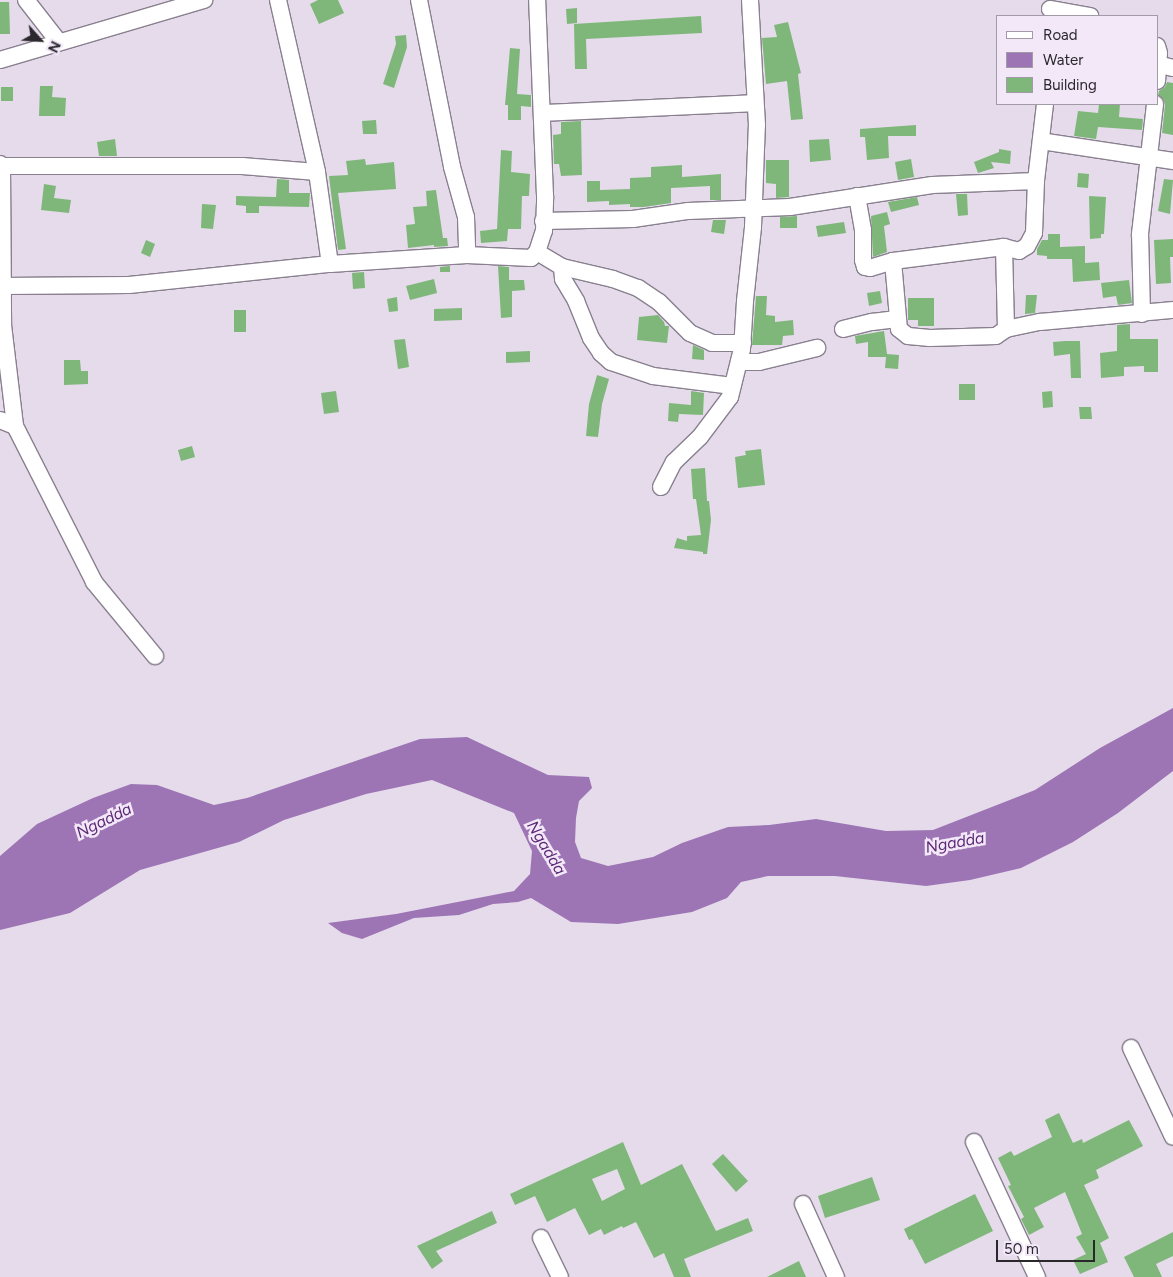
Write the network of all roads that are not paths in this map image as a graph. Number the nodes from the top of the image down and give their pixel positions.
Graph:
1 (26, 0) edge
2 (204, 0) edge
3 (278, 0) edge
4 (419, 0) edge
5 (537, 0) edge
6 (750, 0) edge
7 (1050, 8) edge
8 (1085, 15) edge
9 (58, 41) junction
10 (0, 60) edge
11 (1158, 64) edge
12 (1173, 68) edge
13 (755, 103) junction
14 (1045, 105) edge
15 (1155, 105) edge
16 (543, 113) junction
17 (1041, 141) junction
18 (1149, 158) junction
19 (1173, 161) edge
20 (1, 165) edge
21 (317, 172) junction
22 (1036, 181) junction
23 (857, 196) junction
24 (754, 209) junction
25 (544, 222) junction
26 (1004, 247) junction
27 (537, 252) junction
28 (467, 255) junction
29 (892, 261) junction
30 (330, 264) junction
31 (562, 267) junction
32 (2, 286) junction
33 (1173, 310) edge
34 (1142, 314) junction
35 (896, 319) junction
36 (843, 329) dead end
37 (1006, 329) junction
38 (743, 343) junction
39 (817, 348) dead end
40 (739, 362) junction
41 (732, 386) junction
42 (8, 423) edge
43 (661, 487) dead end
44 (154, 656) dead end
45 (1130, 1048) dead end
46 (1173, 1137) edge
47 (974, 1142) dead end
48 (802, 1204) dead end
49 (541, 1238) dead end
50 (560, 1277) edge
51 (836, 1277) edge
52 (1037, 1277) edge

1 - 9 street
2 - 9 street
3 - 21 street
4 - 28 street
5 - 16 street
6 - 13 street
7 - 8 street
9 - 10 street
11 - 12 street
13 - 16 street
13 - 24 street
14 - 17 street
15 - 18 street
16 - 25 street
17 - 18 street
17 - 22 street
18 - 19 street
18 - 34 street
20 - 21 street
20 - 32 street
21 - 30 street
22 - 23 street
22 - 26 street
23 - 24 street
23 - 29 street
24 - 25 street
24 - 38 street
25 - 27 street
26 - 29 street
26 - 37 street
27 - 28 street
27 - 31 street
28 - 30 street
29 - 35 street
30 - 32 street
31 - 38 street
31 - 41 street
32 - 42 street
33 - 34 street
34 - 37 street
35 - 36 street
35 - 37 street
38 - 40 street
39 - 40 street
40 - 41 street
41 - 43 street
42 - 44 street
45 - 46 street
47 - 52 street
48 - 51 street
49 - 50 street

